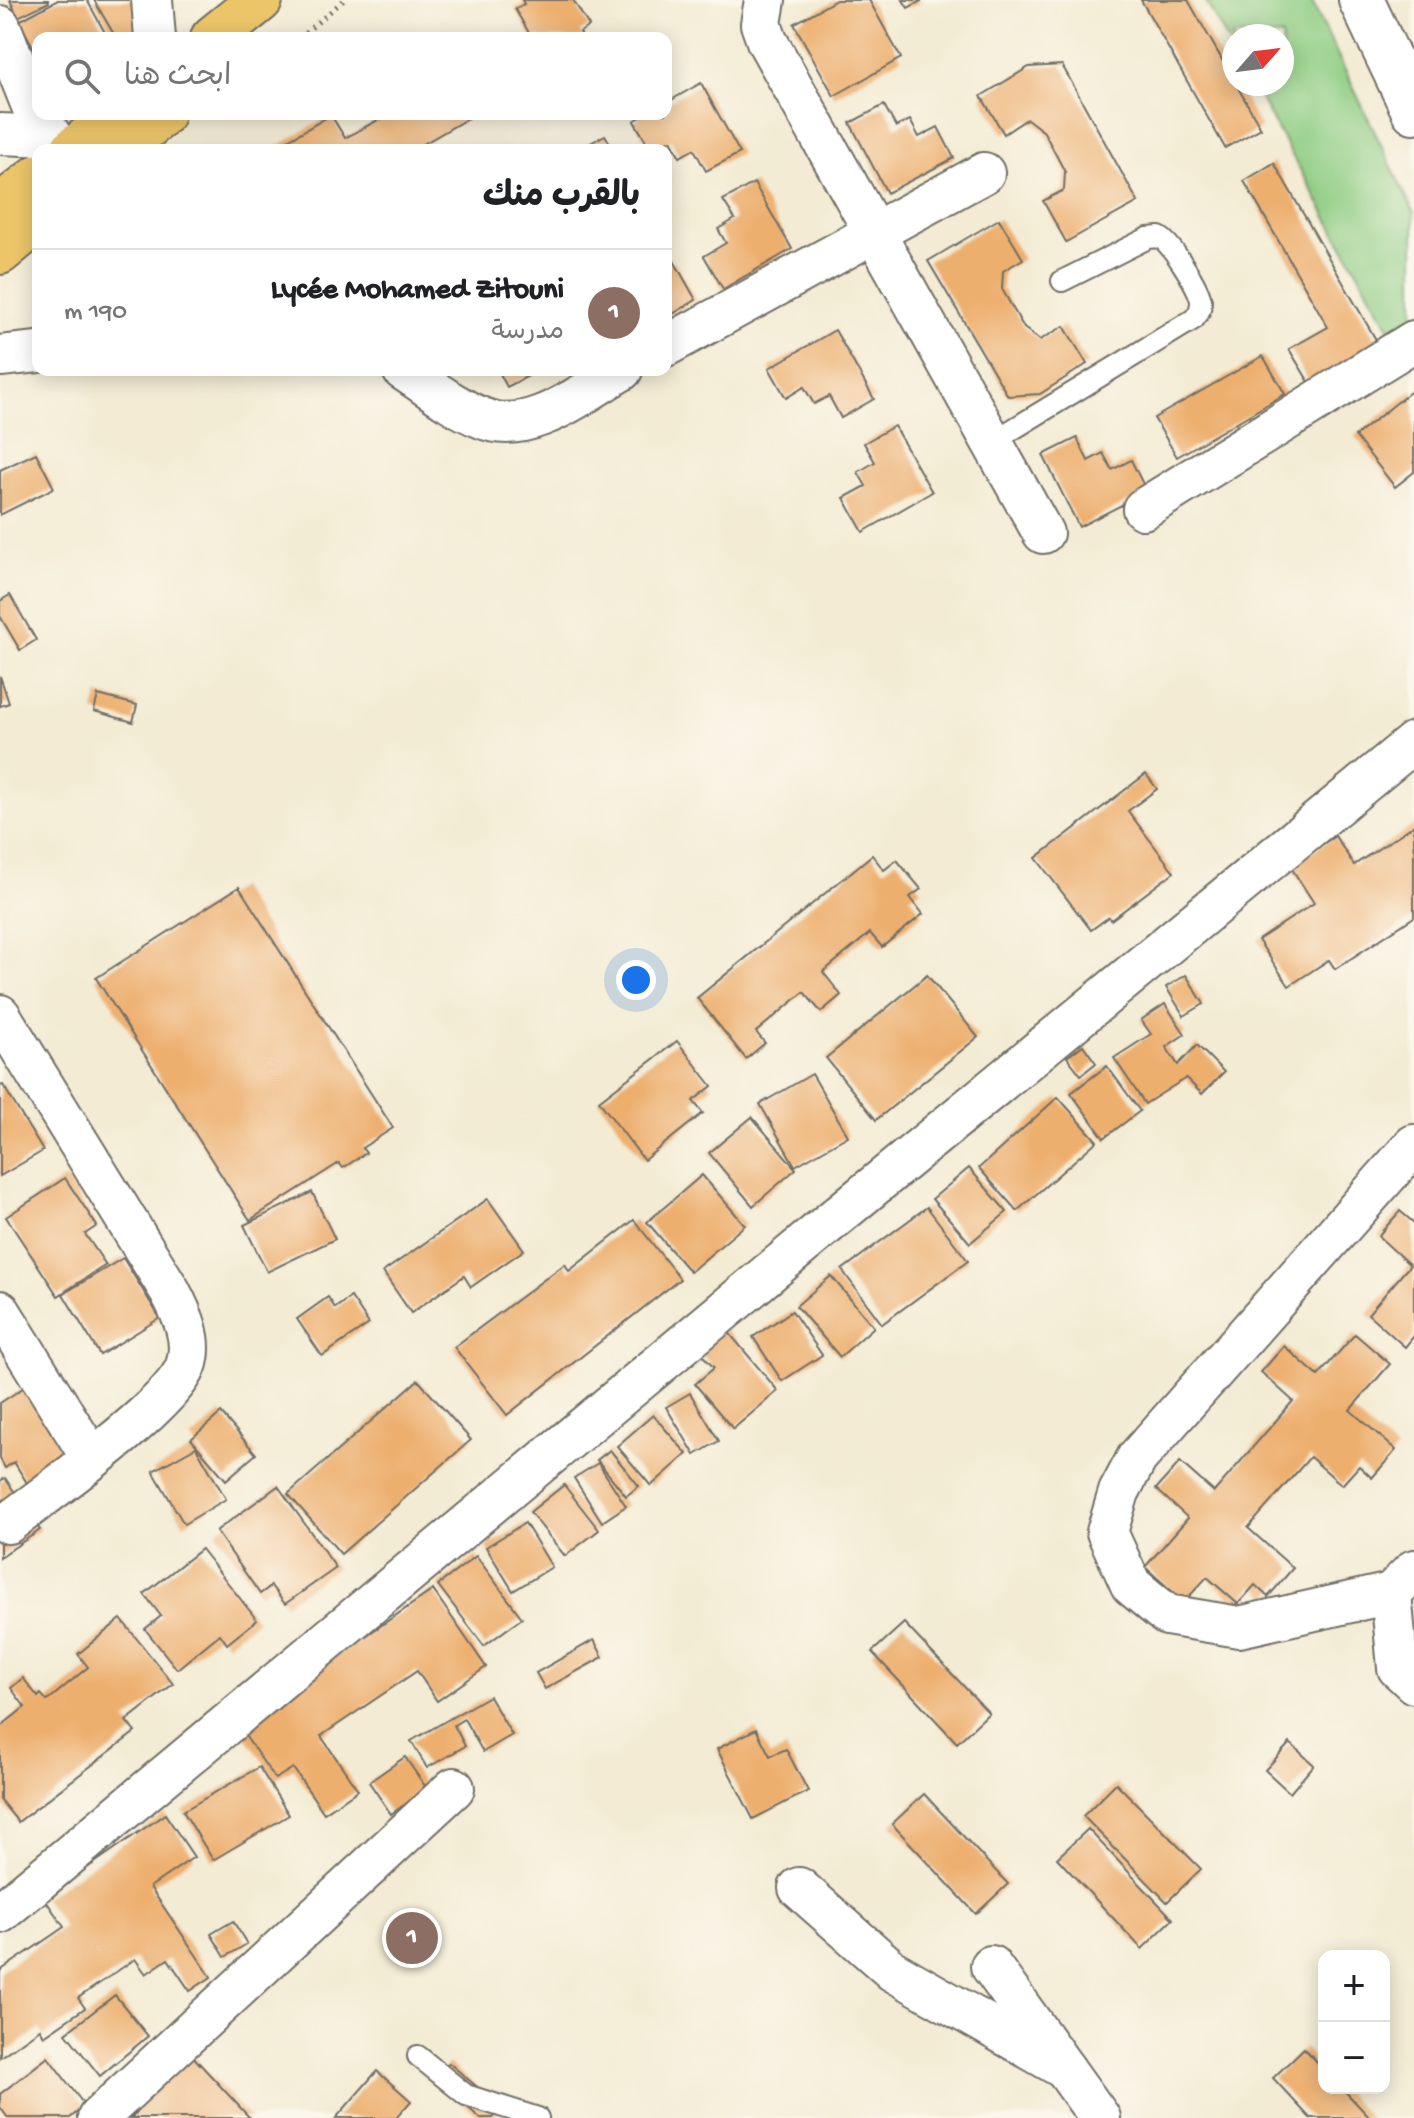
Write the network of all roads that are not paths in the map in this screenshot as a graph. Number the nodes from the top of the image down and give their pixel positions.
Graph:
1 (152, 0) edge
2 (260, 0) edge
3 (295, 0) edge
4 (765, 0) edge
5 (1361, 0) edge
6 (0, 26) edge
7 (155, 32) edge
8 (220, 32) edge
9 (257, 32) edge
10 (32, 106) edge
11 (1414, 111) edge
12 (42, 120) edge
13 (107, 120) edge
14 (155, 120) edge
15 (0, 134) edge
16 (55, 144) edge
17 (60, 144) edge
18 (63, 144) edge
19 (127, 144) edge
20 (984, 173) dead end
21 (32, 182) edge
22 (0, 207) edge
23 (32, 225) edge
24 (876, 230) junction
25 (0, 252) edge
26 (1062, 281) dead end
27 (1414, 341) edge
28 (672, 343) edge
29 (32, 353) edge
30 (0, 356) edge
31 (413, 376) edge
32 (611, 376) edge
33 (992, 442) junction
34 (1143, 509) dead end
35 (1043, 533) dead end
36 (1414, 742) edge
37 (0, 1015) edge
38 (1414, 1145) edge
39 (0, 1311) edge
40 (92, 1459) junction
41 (8, 1523) dead end
42 (1402, 1582) edge
43 (1414, 1683) edge
44 (454, 1788) dead end
45 (799, 1888) dead end
46 (0, 1913) edge
47 (991, 1966) dead end
48 (418, 2056) dead end
49 (1065, 2069) junction
50 (98, 2118) edge
51 (538, 2118) edge
52 (1100, 2118) edge

1 - 7 street
2 - 8 main road
3 - 9 main road
4 - 24 street
5 - 11 street
6 - 10 street
12 - 17 street
13 - 18 main road
14 - 19 main road
15 - 16 street
20 - 24 street
21 - 22 main road
23 - 25 main road
24 - 28 street
24 - 33 street
26 - 33 lane
27 - 34 street
29 - 30 street
31 - 32 street
33 - 35 street
36 - 46 street
37 - 40 street
38 - 42 street
39 - 40 street
40 - 41 street
42 - 43 street
44 - 50 street
45 - 49 street
47 - 49 street
48 - 51 lane
49 - 52 street

